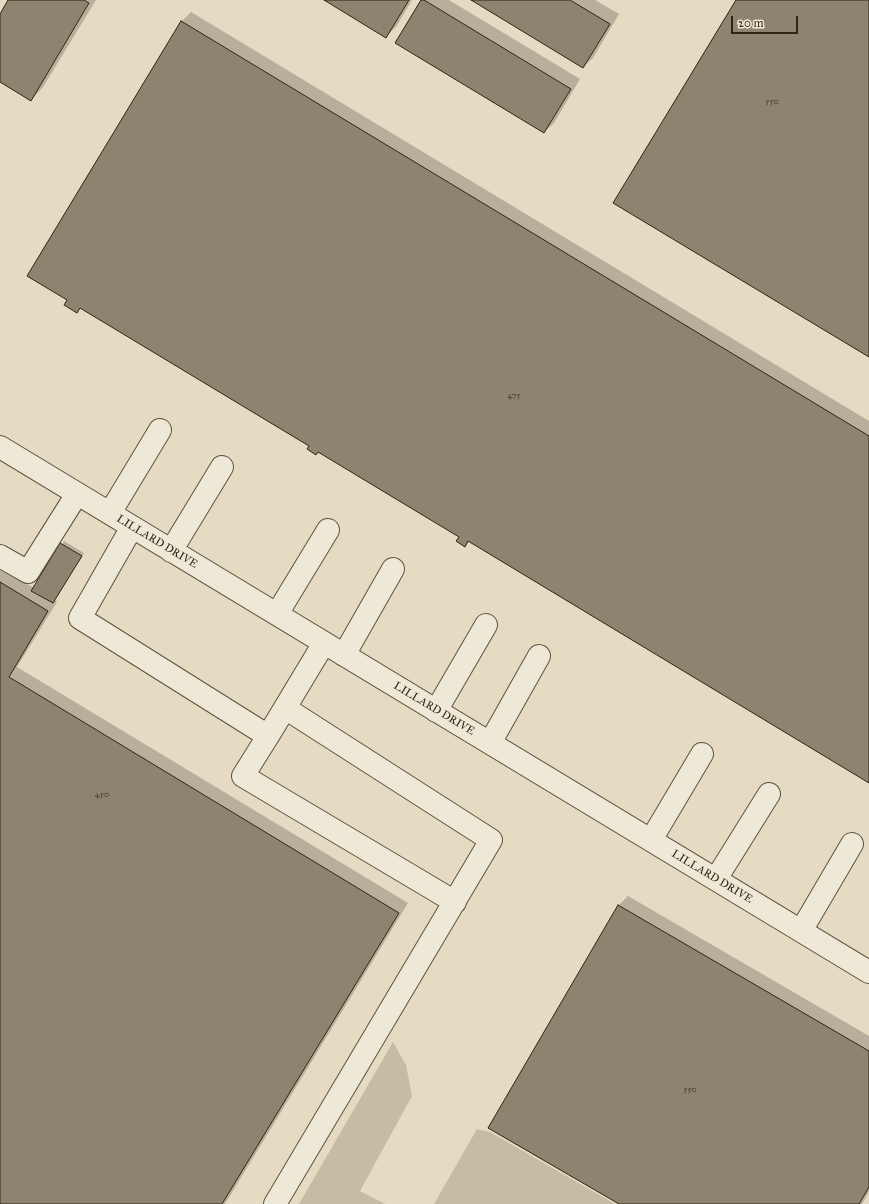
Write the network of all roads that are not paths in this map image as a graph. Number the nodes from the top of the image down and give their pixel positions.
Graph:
1 (160, 430) dead end
2 (0, 447) edge
3 (222, 467) dead end
4 (77, 494) junction
5 (110, 513) junction
6 (132, 527) junction
7 (328, 530) dead end
8 (171, 551) junction
9 (0, 556) edge
10 (393, 569) dead end
11 (277, 614) junction
12 (486, 625) dead end
13 (324, 643) junction
14 (344, 655) junction
15 (539, 656) dead end
16 (285, 708) junction
17 (436, 711) junction
18 (268, 736) junction
19 (490, 743) junction
20 (702, 754) dead end
21 (769, 794) dead end
22 (651, 840) junction
23 (852, 844) dead end
24 (716, 879) junction
25 (455, 902) junction
26 (801, 931) junction
27 (869, 972) edge
28 (275, 1204) edge

1 - 5 street
2 - 4 street, LILLARD DRIVE
3 - 8 street
4 - 5 street, LILLARD DRIVE
4 - 9 street
5 - 6 street, LILLARD DRIVE
6 - 8 street, LILLARD DRIVE
6 - 18 street
7 - 11 street
8 - 11 street, LILLARD DRIVE
10 - 14 street
11 - 13 street, LILLARD DRIVE
12 - 17 street
13 - 14 street, LILLARD DRIVE
13 - 16 street
14 - 17 street, LILLARD DRIVE
15 - 19 street
16 - 18 street
16 - 25 street
17 - 19 street, LILLARD DRIVE
18 - 25 street
19 - 22 street, LILLARD DRIVE
20 - 22 street
21 - 24 street
22 - 24 street, LILLARD DRIVE
23 - 26 street
24 - 26 street, LILLARD DRIVE
25 - 28 street
26 - 27 street, LILLARD DRIVE

